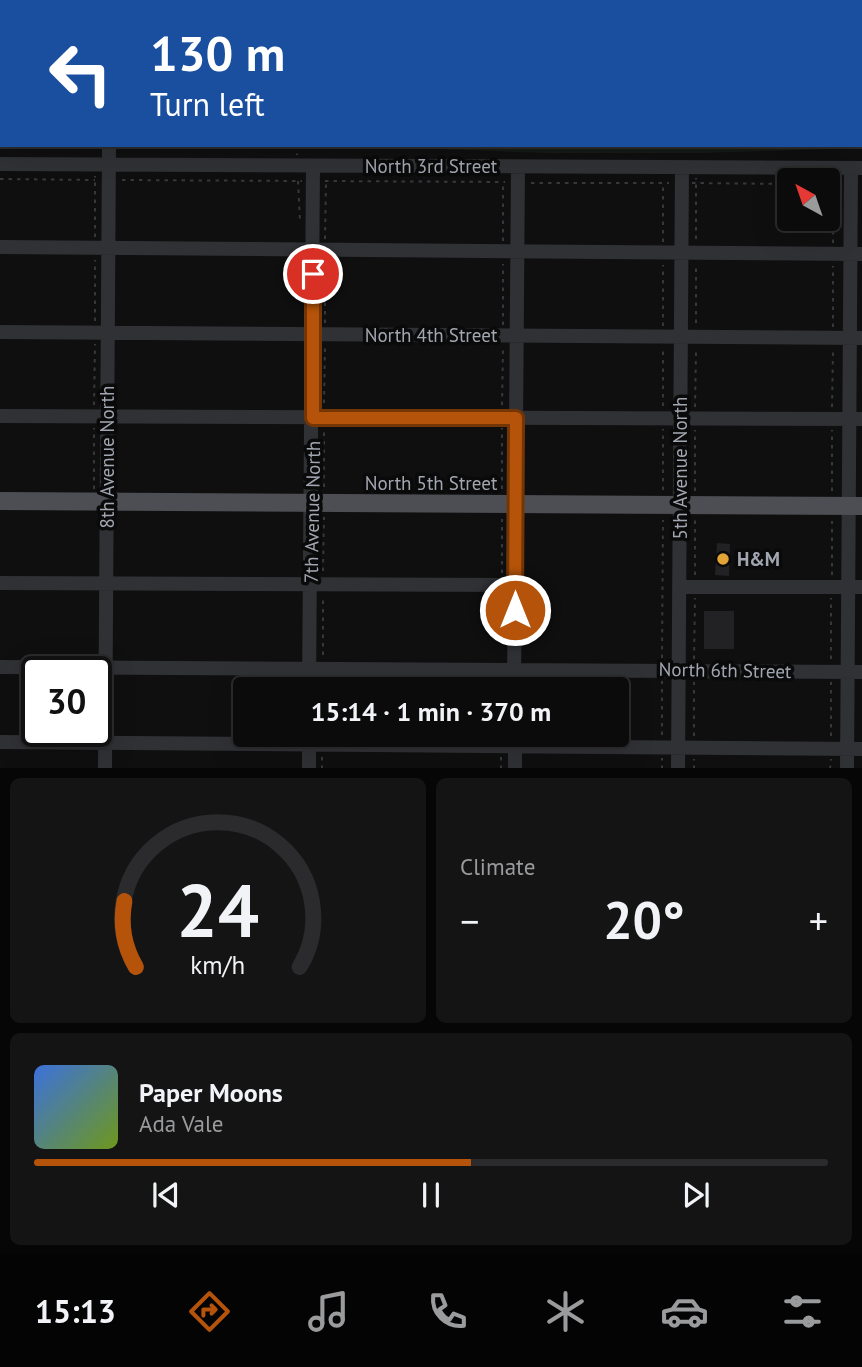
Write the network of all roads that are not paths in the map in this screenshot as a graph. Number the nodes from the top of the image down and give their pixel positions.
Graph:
1 (109, 147) edge
2 (0, 164) edge
3 (109, 164) junction
4 (313, 166) junction
5 (518, 167) junction
6 (689, 167) junction
7 (856, 168) edge
8 (0, 247) edge
9 (108, 248) junction
10 (510, 249) junction
11 (689, 251) junction
12 (313, 252) junction
13 (856, 254) edge
14 (0, 332) edge
15 (108, 333) junction
16 (313, 334) junction
17 (510, 335) junction
18 (688, 336) junction
19 (856, 338) edge
20 (0, 416) edge
21 (108, 416) junction
22 (313, 418) junction
23 (509, 418) junction
24 (688, 418) junction
25 (856, 419) edge
26 (0, 501) edge
27 (108, 502) junction
28 (312, 503) junction
29 (509, 504) junction
30 (679, 506) junction
31 (847, 506) edge
32 (0, 583) edge
33 (107, 585) junction
34 (311, 585) junction
35 (509, 585) junction
36 (679, 587) junction
37 (855, 587) edge
38 (106, 656) edge
39 (0, 667) edge
40 (21, 667) edge
41 (112, 668) edge
42 (310, 669) junction
43 (514, 669) junction
44 (678, 669) junction
45 (855, 672) edge
46 (310, 677) edge
47 (514, 677) edge
48 (233, 741) edge
49 (0, 742) edge
50 (21, 742) edge
51 (112, 743) edge
52 (629, 746) edge
53 (105, 747) edge
54 (309, 747) edge
55 (515, 747) edge
56 (855, 748) edge
57 (678, 749) junction
58 (105, 768) edge
59 (309, 768) edge
60 (515, 768) edge
61 (678, 768) edge
62 (847, 768) edge

1 - 3 street, 8th Avenue North
2 - 3 street, North 3rd Street
3 - 4 street, North 3rd Street
3 - 9 street, 8th Avenue North
4 - 5 street, North 3rd Street
4 - 12 street, 7th Avenue North
5 - 6 street, North 3rd Street
5 - 10 street
6 - 7 street, North 3rd Street
6 - 11 street, 5th Avenue North
7 - 13 street
8 - 9 street
9 - 12 street
9 - 15 street, 8th Avenue North
10 - 11 street
10 - 12 street
10 - 17 street
11 - 13 street
11 - 18 street, 5th Avenue North
12 - 16 street, 7th Avenue North
13 - 19 street
14 - 15 street, North 4th Street
15 - 16 street, North 4th Street
15 - 21 street, 8th Avenue North
16 - 17 street, North 4th Street
16 - 22 street, 7th Avenue North
17 - 18 street, North 4th Street
17 - 23 street
18 - 19 street, North 4th Street
18 - 24 street, 5th Avenue North
19 - 25 street
20 - 21 street
21 - 22 street
21 - 27 street, 8th Avenue North
22 - 23 street
22 - 28 street, 7th Avenue North
23 - 24 street
23 - 29 street
24 - 25 street
24 - 30 street, 5th Avenue North
25 - 31 street
26 - 27 main road, North 5th Street
27 - 28 main road, North 5th Street
27 - 33 street, 8th Avenue North
28 - 29 main road, North 5th Street
28 - 34 street, 7th Avenue North
29 - 30 main road, North 5th Street
29 - 35 street
30 - 31 main road, North 5th Street
30 - 36 street, 5th Avenue North
31 - 37 street
32 - 33 street
33 - 34 street
33 - 38 street, 8th Avenue North
34 - 35 street
34 - 42 street, 7th Avenue North
35 - 43 street
36 - 37 street
36 - 44 street, 5th Avenue North
37 - 45 street
39 - 40 street, North 6th Street
41 - 42 street, North 6th Street
42 - 43 street, North 6th Street
42 - 46 street, 7th Avenue North
43 - 44 street, North 6th Street
43 - 47 street
44 - 45 street, North 6th Street
44 - 57 street, 5th Avenue North
45 - 56 street
48 - 51 street
49 - 50 street
52 - 57 street
53 - 58 street, 8th Avenue North
54 - 59 street
55 - 60 street
56 - 57 street
56 - 62 street
57 - 61 street, 5th Avenue North

